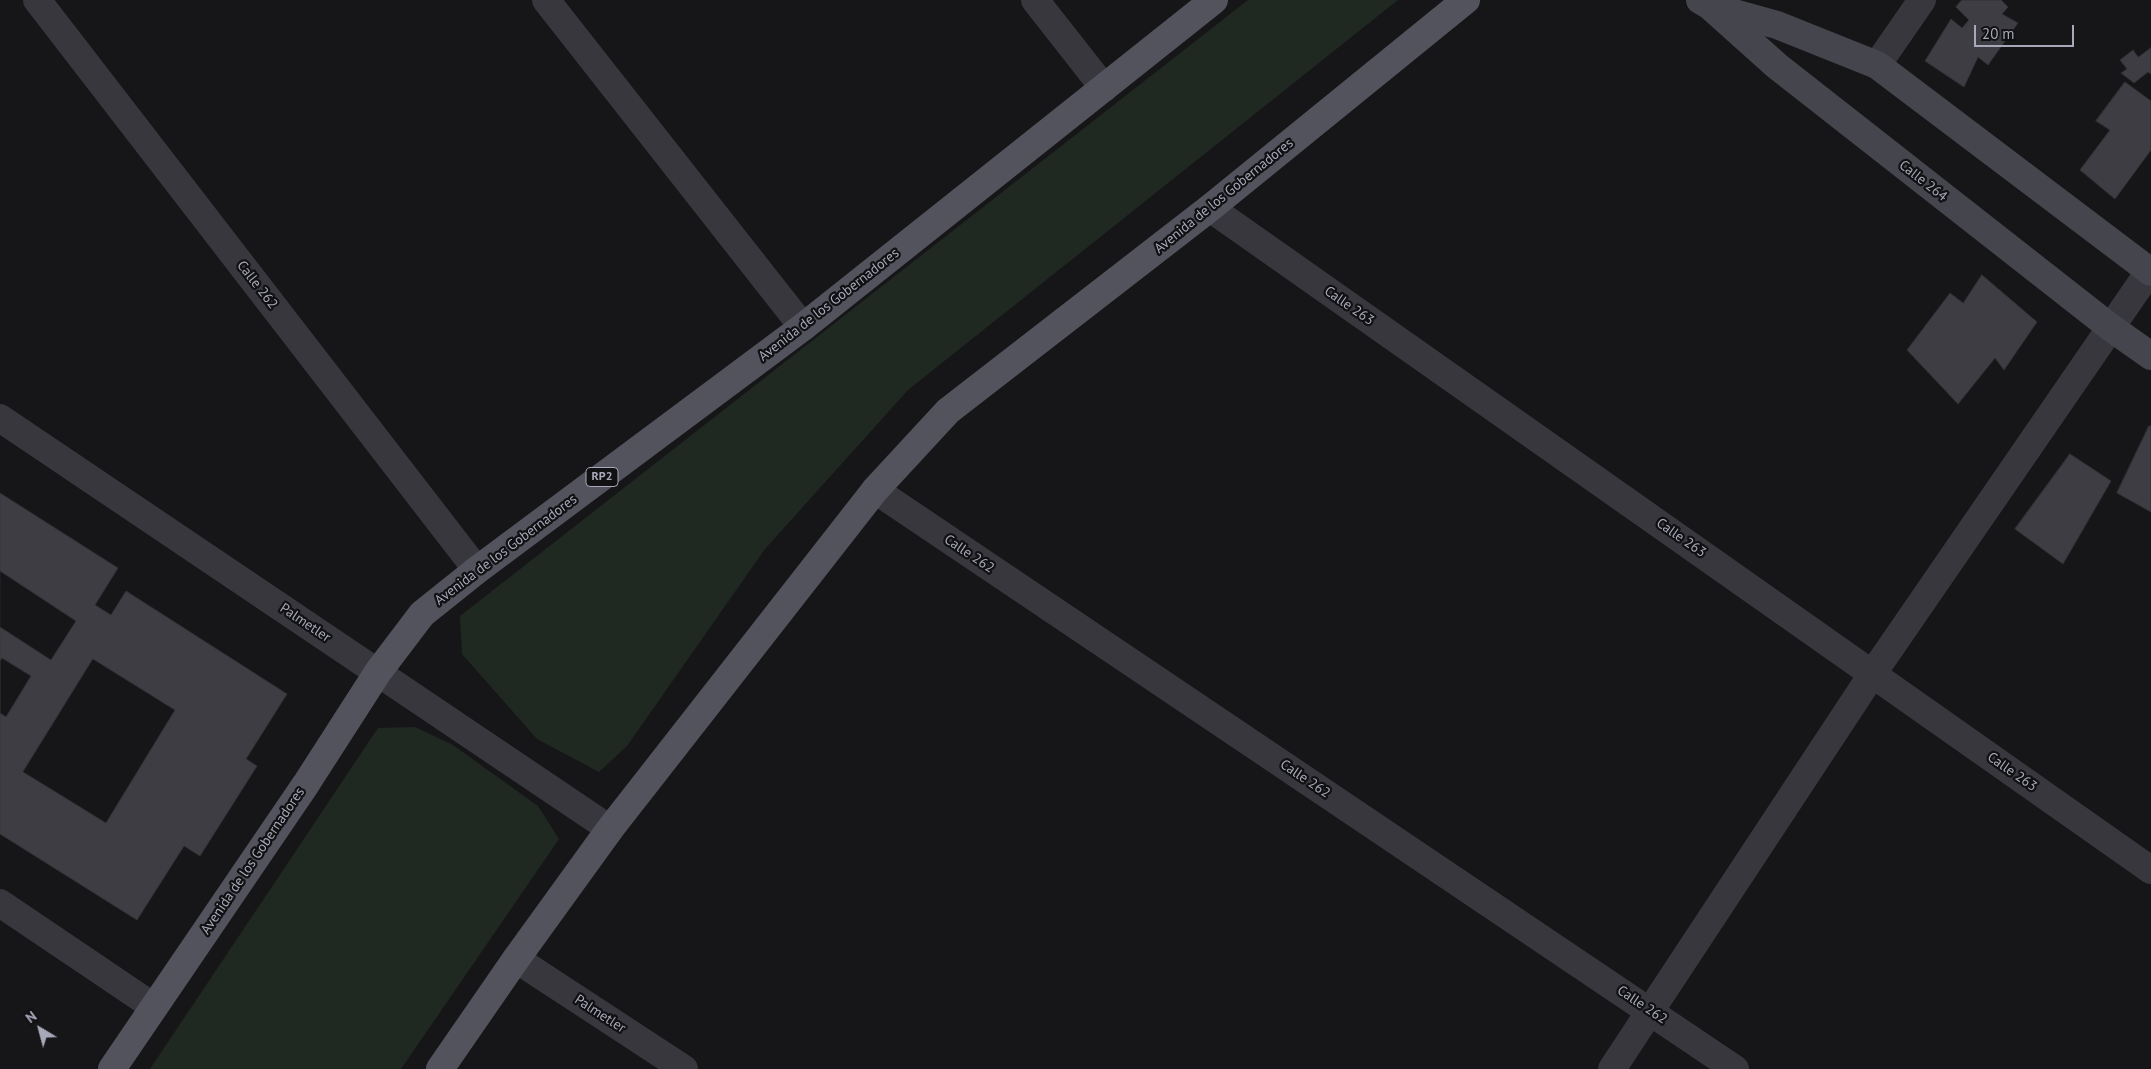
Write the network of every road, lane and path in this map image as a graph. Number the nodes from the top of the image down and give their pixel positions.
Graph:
1 (37, 0) edge
2 (546, 0) edge
3 (1035, 0) edge
4 (1214, 0) edge
5 (1466, 0) edge
6 (1922, 0) edge
7 (1705, 3) edge
8 (1877, 65) junction
9 (1104, 88) junction
10 (1210, 208) junction
11 (2151, 270) edge
12 (803, 327) junction
13 (2110, 327) junction
14 (2151, 356) edge
15 (0, 418) edge
16 (875, 490) junction
17 (477, 570) junction
18 (378, 672) junction
19 (1873, 673) junction
20 (610, 829) junction
21 (2151, 870) edge
22 (0, 903) edge
23 (516, 959) junction
24 (154, 1007) junction
25 (1649, 1010) junction
26 (112, 1069) edge
27 (440, 1069) edge
28 (684, 1069) edge
29 (1612, 1069) edge
30 (1735, 1069) edge

1 - 17 street, Calle 262
2 - 12 street
3 - 9 street
4 - 9 main road, Avenida de los Gobernadores / RP2
5 - 10 main road, Avenida de los Gobernadores
6 - 8 street
7 - 8 main road
7 - 13 main road, Calle 264
8 - 11 main road
9 - 12 main road, Avenida de los Gobernadores / RP2
10 - 16 main road, Avenida de los Gobernadores
10 - 19 street, Calle 263
11 - 13 street
12 - 17 main road, Avenida de los Gobernadores / RP2
13 - 14 main road, Calle 264
13 - 19 street
15 - 18 street, Palmetler
16 - 20 main road, Avenida de los Gobernadores
16 - 25 street, Calle 262
17 - 18 main road, Avenida de los Gobernadores / RP2
18 - 20 street, Palmetler
18 - 24 main road, Avenida de los Gobernadores / RP2
19 - 21 street, Calle 263
19 - 25 street
20 - 23 main road, Avenida de los Gobernadores
22 - 24 street
23 - 27 main road, Avenida de los Gobernadores
23 - 28 street, Palmetler
24 - 26 main road, Avenida de los Gobernadores / RP2
25 - 29 street
25 - 30 street, Calle 262

